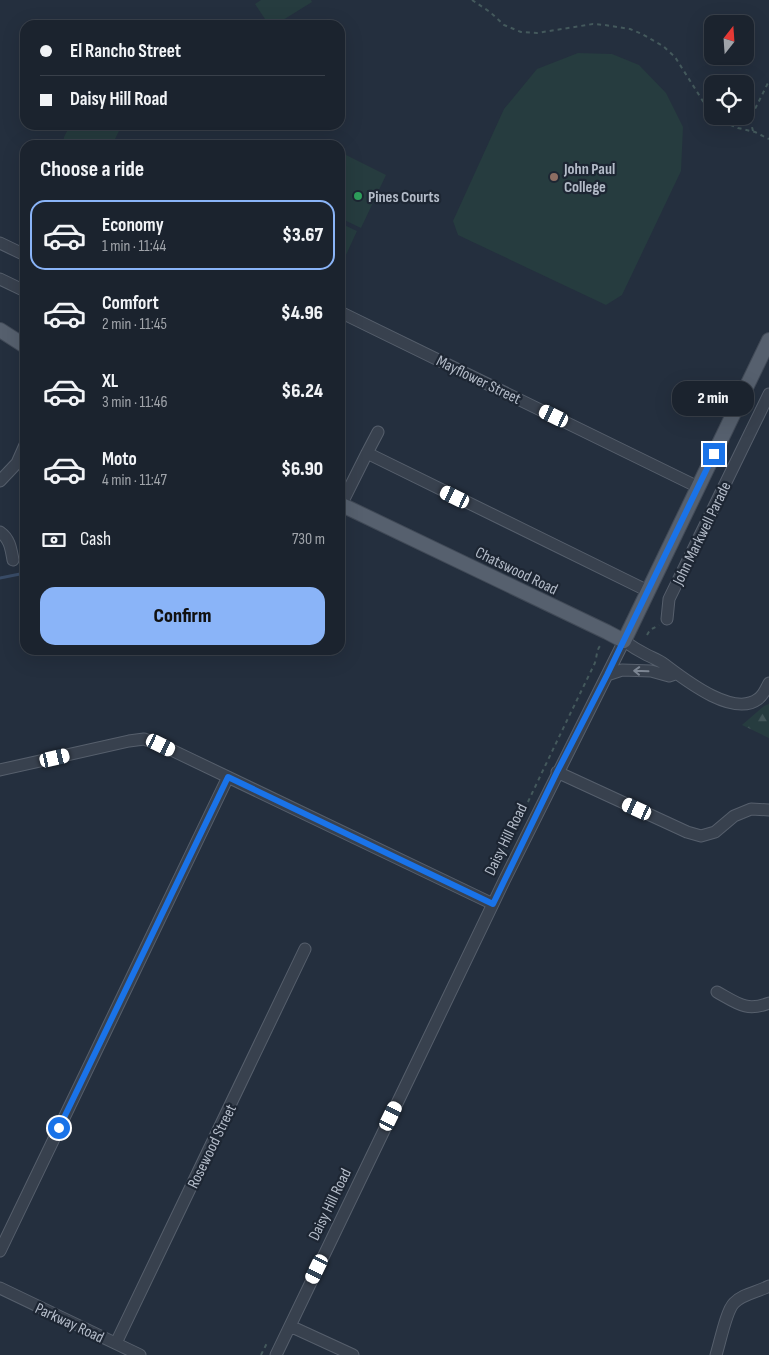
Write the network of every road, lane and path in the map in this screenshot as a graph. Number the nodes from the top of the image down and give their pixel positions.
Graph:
1 (472, 0) edge
2 (769, 81) edge
3 (704, 103) edge
4 (731, 125) edge
5 (753, 131) junction
6 (769, 139) edge
7 (0, 243) edge
8 (20, 253) edge
9 (0, 279) edge
10 (20, 289) edge
11 (345, 314) edge
12 (0, 330) edge
13 (0, 338) edge
14 (769, 340) edge
15 (20, 344) edge
16 (20, 345) edge
17 (769, 394) edge
18 (378, 432) dead end
19 (367, 454) junction
20 (20, 456) edge
21 (0, 481) edge
22 (698, 487) junction
23 (345, 496) edge
24 (345, 506) edge
25 (0, 532) edge
26 (13, 560) dead end
27 (648, 591) junction
28 (667, 619) joint
29 (647, 635) dead end
30 (624, 641) junction
31 (600, 646) dead end
32 (675, 674) junction
33 (607, 675) junction
34 (769, 682) edge
35 (0, 770) edge
36 (557, 772) junction
37 (228, 777) junction
38 (769, 810) edge
39 (493, 874) dead end
40 (493, 904) junction
41 (305, 949) dead end
42 (717, 992) dead end
43 (769, 1003) edge
44 (0, 1251) edge
45 (769, 1286) edge
46 (0, 1288) edge
47 (290, 1326) junction
48 (268, 1341) dead end
49 (116, 1343) junction
50 (140, 1355) edge
51 (261, 1355) edge
52 (276, 1355) edge
53 (353, 1355) edge
54 (716, 1355) edge

1 - 3 path
2 - 5 path
4 - 5 path
5 - 6 path
7 - 8 street
9 - 10 street
11 - 22 street, Mayflower Street
12 - 15 main road
13 - 16 main road
14 - 22 main road, Daisy Hill Road
17 - 28 street, John Markwell Parade
18 - 19 street
19 - 23 street
19 - 27 street
20 - 21 street
22 - 27 main road, Daisy Hill Road
24 - 30 main road, Chatswood Road
25 - 26 street
27 - 30 main road, Daisy Hill Road
28 - 29 path
30 - 32 street, Chatswood Road
30 - 33 street, Daisy Hill Road
31 - 39 path
32 -> 33 street, Chatswood Road
32 - 34 street, Chatswood Road
33 - 36 street, Daisy Hill Road
35 - 37 street
36 - 38 street
36 - 40 street, Daisy Hill Road
37 - 40 street
37 - 44 street
40 - 47 street, Daisy Hill Road
41 - 49 street, Rosewood Street
42 - 43 street
45 - 54 street
46 - 49 street, Parkway Road
47 - 52 street, Daisy Hill Road
47 - 53 street
48 - 51 path
49 - 50 street, Parkway Road

